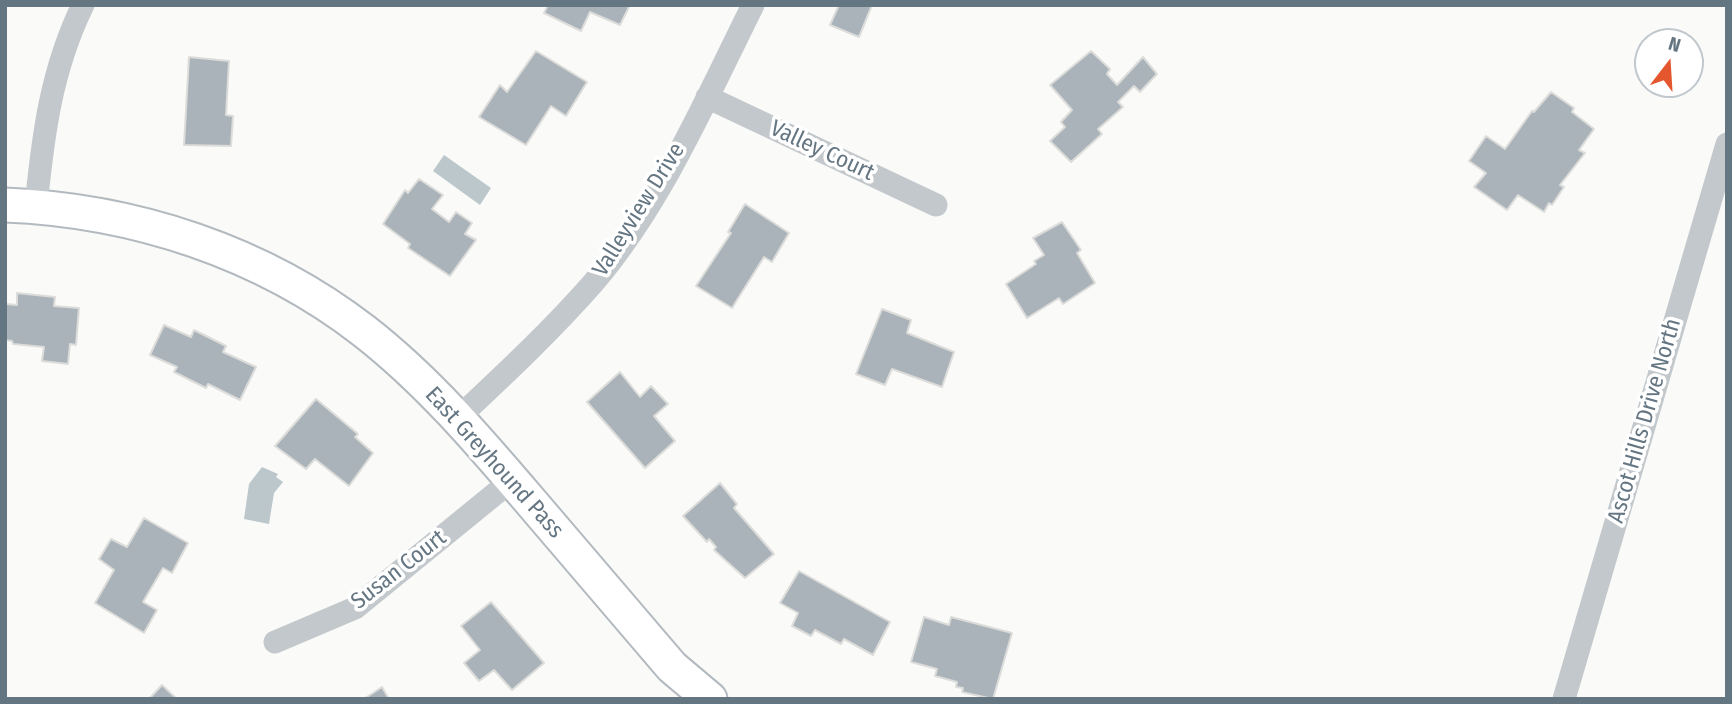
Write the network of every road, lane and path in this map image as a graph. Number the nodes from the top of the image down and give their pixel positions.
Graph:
1 (83, 5) edge
2 (753, 5) edge
3 (707, 97) junction
4 (1727, 144) edge
5 (936, 205) dead end
6 (20, 206) edge
7 (458, 418) junction
8 (512, 480) junction
9 (275, 642) dead end
10 (710, 699) edge
11 (1564, 699) edge

1 - 6 street
2 - 3 street, Valleyview Drive
3 - 5 street, Valley Court
3 - 7 street, Valleyview Drive
4 - 11 street, Ascot Hills Drive North
6 - 7 street, East Greyhound Pass
7 - 8 street, East Greyhound Pass
8 - 9 street, Susan Court
8 - 10 street, East Greyhound Pass

